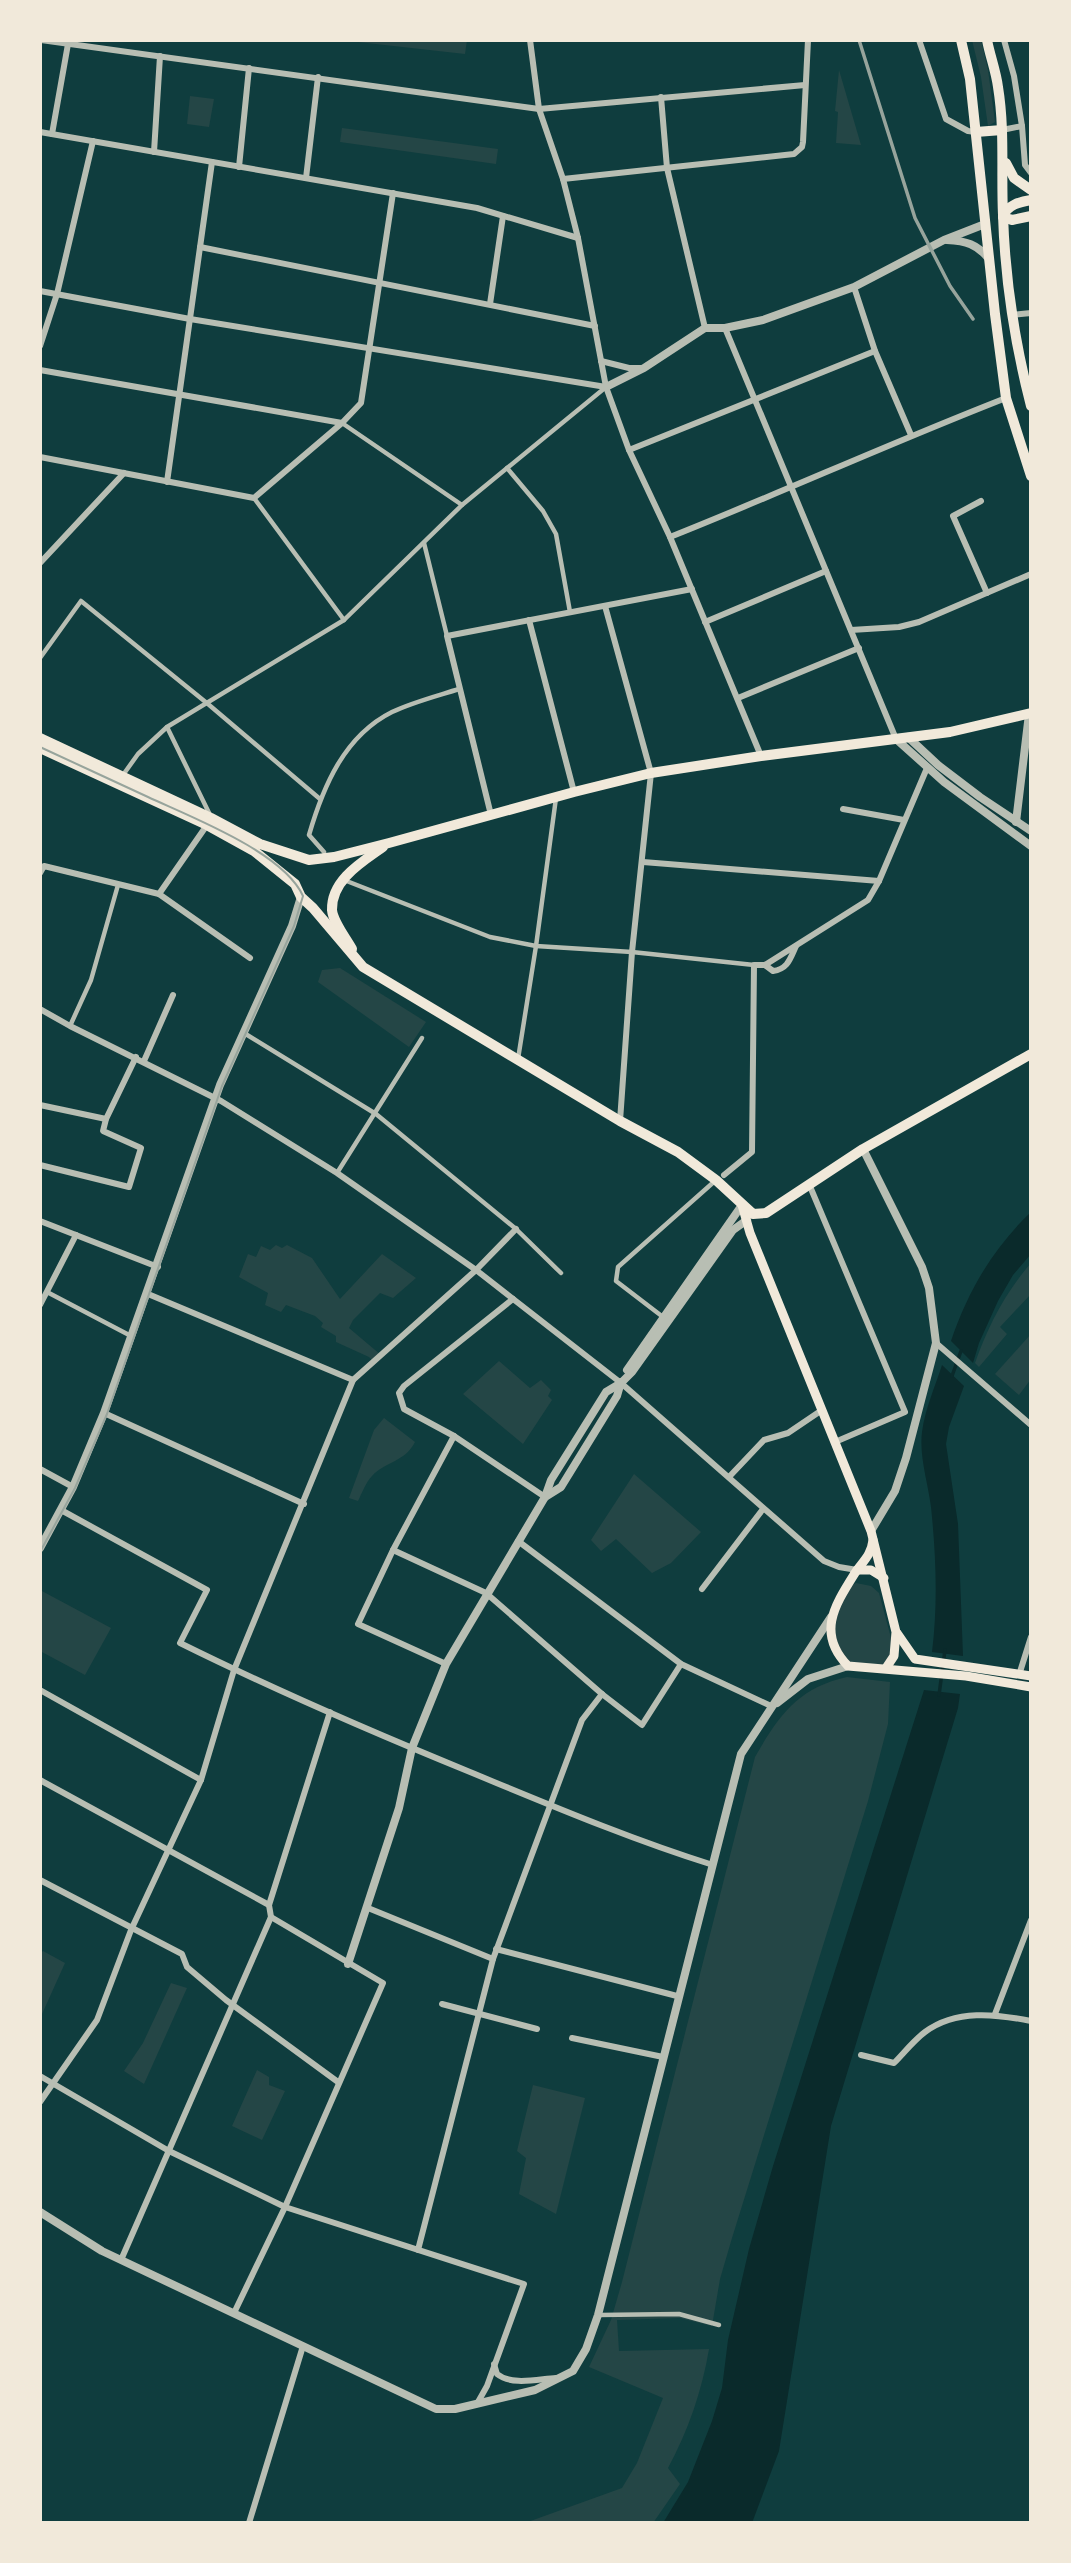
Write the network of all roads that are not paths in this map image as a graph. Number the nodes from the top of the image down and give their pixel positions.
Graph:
1 (41, 40) edge
2 (530, 40) edge
3 (808, 40) edge
4 (919, 40) edge
5 (961, 40) edge
6 (987, 40) edge
7 (1004, 40) edge
8 (68, 44) junction
9 (160, 56) junction
10 (249, 68) junction
11 (317, 78) junction
12 (805, 85) junction
13 (661, 97) junction
14 (539, 109) junction
15 (1022, 126) junction
16 (1002, 130) junction
17 (40, 132) edge
18 (976, 132) junction
19 (52, 134) junction
20 (93, 141) junction
21 (154, 152) junction
22 (1003, 157) junction
23 (212, 162) junction
24 (239, 167) junction
25 (667, 168) junction
26 (1031, 173) edge
27 (306, 178) junction
28 (563, 179) junction
29 (1031, 190) edge
30 (393, 193) junction
31 (1031, 200) edge
32 (503, 216) junction
33 (1031, 216) edge
34 (1003, 217) junction
35 (985, 224) junction
36 (578, 238) junction
37 (944, 240) junction
38 (200, 247) junction
39 (989, 259) junction
40 (380, 281) junction
41 (854, 287) junction
42 (40, 290) edge
43 (57, 294) junction
44 (490, 304) junction
45 (1031, 313) edge
46 (1012, 316) junction
47 (190, 319) junction
48 (594, 326) junction
49 (705, 328) junction
50 (725, 328) junction
51 (40, 346) edge
52 (370, 347) junction
53 (875, 351) junction
54 (601, 360) junction
55 (644, 368) junction
56 (40, 370) edge
57 (606, 387) junction
58 (179, 396) junction
59 (1006, 398) junction
60 (754, 400) junction
61 (1031, 406) edge
62 (342, 423) junction
63 (911, 435) junction
64 (629, 450) junction
65 (40, 457) edge
66 (507, 468) junction
67 (124, 473) junction
68 (1031, 477) edge
69 (167, 482) junction
70 (791, 489) junction
71 (254, 498) junction
72 (981, 501) dead end
73 (462, 505) junction
74 (670, 537) junction
75 (424, 542) junction
76 (43, 555) edge
77 (40, 563) edge
78 (826, 571) junction
79 (1031, 574) edge
80 (692, 589) junction
81 (987, 593) junction
82 (605, 606) junction
83 (570, 612) junction
84 (344, 620) junction
85 (529, 620) junction
86 (705, 622) junction
87 (851, 630) junction
88 (447, 636) junction
89 (859, 648) junction
90 (40, 657) edge
91 (459, 689) junction
92 (738, 698) junction
93 (208, 704) junction
94 (1030, 713) edge
95 (167, 727) junction
96 (908, 737) junction
97 (40, 738) edge
98 (896, 739) junction
99 (40, 748) edge
100 (761, 756) junction
101 (927, 768) junction
102 (651, 774) junction
103 (122, 776) junction
104 (574, 792) junction
105 (556, 797) junction
106 (320, 799) junction
107 (843, 809) dead end
108 (491, 815) junction
109 (904, 820) junction
110 (1017, 820) junction
111 (209, 822) junction
112 (1031, 831) edge
113 (1014, 834) junction
114 (389, 843) junction
115 (1031, 846) edge
116 (324, 852) dead end
117 (643, 862) junction
118 (42, 868) edge
119 (343, 880) junction
120 (879, 881) junction
121 (118, 885) junction
122 (159, 894) junction
123 (301, 897) junction
124 (796, 944) junction
125 (536, 946) junction
126 (632, 952) junction
127 (250, 958) dead end
128 (754, 965) junction
129 (765, 965) junction
130 (363, 967) junction
131 (173, 995) dead end
132 (40, 1009) edge
133 (70, 1026) junction
134 (244, 1033) junction
135 (422, 1038) dead end
136 (1031, 1054) edge
137 (135, 1057) junction
138 (517, 1061) junction
139 (144, 1062) junction
140 (215, 1098) junction
141 (40, 1105) edge
142 (376, 1114) junction
143 (106, 1119) junction
144 (620, 1121) junction
145 (863, 1149) junction
146 (40, 1165) edge
147 (337, 1173) junction
148 (720, 1177) junction
149 (809, 1184) junction
150 (742, 1205) junction
151 (747, 1220) junction
152 (40, 1221) edge
153 (516, 1229) junction
154 (76, 1236) junction
155 (158, 1267) junction
156 (476, 1270) junction
157 (561, 1273) dead end
158 (47, 1292) junction
159 (148, 1294) junction
160 (513, 1299) junction
161 (40, 1305) edge
162 (664, 1317) junction
163 (131, 1336) junction
164 (936, 1343) junction
165 (353, 1380) junction
166 (621, 1383) junction
167 (920, 1408) junction
168 (822, 1410) junction
169 (905, 1412) junction
170 (104, 1413) junction
171 (1031, 1425) edge
172 (454, 1436) junction
173 (835, 1442) junction
174 (40, 1469) edge
175 (729, 1476) junction
176 (73, 1487) junction
177 (545, 1497) junction
178 (303, 1504) junction
179 (763, 1509) junction
180 (61, 1510) junction
181 (871, 1531) junction
182 (518, 1541) junction
183 (40, 1548) edge
184 (393, 1550) junction
185 (857, 1570) junction
186 (884, 1578) junction
187 (702, 1589) dead end
188 (486, 1593) junction
189 (831, 1617) junction
190 (896, 1632) junction
191 (1031, 1637) edge
192 (446, 1664) junction
193 (681, 1664) junction
194 (848, 1666) junction
195 (886, 1668) junction
196 (234, 1670) junction
197 (966, 1672) junction
198 (1019, 1674) junction
199 (1031, 1676) edge
200 (1016, 1684) junction
201 (1031, 1687) edge
202 (40, 1690) edge
203 (602, 1694) junction
204 (771, 1706) junction
205 (330, 1712) junction
206 (412, 1748) junction
207 (40, 1780) edge
208 (201, 1780) junction
209 (549, 1805) junction
210 (169, 1852) junction
211 (713, 1865) junction
212 (40, 1880) edge
213 (269, 1905) junction
214 (368, 1908) junction
215 (271, 1917) junction
216 (1031, 1920) edge
217 (131, 1930) junction
218 (496, 1949) junction
219 (493, 1959) junction
220 (348, 1964) junction
221 (677, 1996) junction
222 (442, 2004) dead end
223 (233, 2005) junction
224 (479, 2014) junction
225 (996, 2014) junction
226 (1031, 2021) edge
227 (537, 2029) dead end
228 (572, 2038) dead end
229 (861, 2055) dead end
230 (663, 2057) junction
231 (40, 2076) edge
232 (338, 2082) junction
233 (52, 2083) junction
234 (40, 2102) edge
235 (169, 2151) junction
236 (285, 2207) junction
237 (40, 2212) edge
238 (418, 2250) junction
239 (121, 2260) junction
240 (234, 2313) junction
241 (598, 2315) junction
242 (719, 2325) dead end
243 (303, 2346) junction
244 (494, 2362) junction
245 (556, 2378) junction
246 (478, 2402) junction
247 (249, 2523) edge

1 - 8 street
2 - 14 street
3 - 12 street
4 - 18 street
5 - 18 main road
6 - 16 main road
7 - 15 street
8 - 9 street
8 - 19 street
9 - 10 street
9 - 21 street
10 - 11 street
10 - 24 street
11 - 14 street
11 - 27 street
12 - 13 street
12 - 25 street
13 - 14 street
13 - 25 street
14 - 28 street
15 - 16 street
15 - 26 street
16 - 18 main road
16 - 22 main road
17 - 19 street
18 - 35 main road
19 - 20 street
20 - 21 street
20 - 43 street
21 - 23 street
22 - 29 main road
22 - 34 main road
23 - 24 street
23 - 38 street
24 - 27 street
25 - 28 street
25 - 49 street
27 - 30 street
28 - 36 street
30 - 32 street
30 - 40 street
31 - 34 main road
32 - 36 street
32 - 44 street
33 - 34 main road
34 - 35 main road
34 - 46 main road
35 - 37 street
35 - 39 main road
36 - 48 street
37 - 39 street
37 - 41 street
38 - 40 street
38 - 47 street
39 - 59 main road
40 - 44 street
40 - 52 street
41 - 50 street
41 - 53 street
42 - 43 street
43 - 47 street
43 - 51 street
44 - 48 street
45 - 46 street
46 - 61 main road
47 - 52 street
47 - 58 street
48 - 54 street
49 - 50 street
49 - 55 street
50 - 60 street
52 - 57 street
52 - 62 street
53 - 60 street
53 - 63 street
54 - 55 street
54 - 57 street
55 - 57 street
56 - 58 street
57 - 64 street
57 - 66 street
58 - 62 street
58 - 69 street
59 - 63 street
59 - 68 main road
60 - 64 street
60 - 70 street
62 - 71 street
62 - 73 street
63 - 70 street
64 - 74 street
65 - 67 street
66 - 73 street
66 - 83 street
67 - 69 street
67 - 76 street
69 - 71 street
70 - 74 street
70 - 78 street
71 - 84 street
72 - 81 street
73 - 75 street
74 - 80 street
75 - 84 street
75 - 88 street
76 - 77 street
78 - 86 street
78 - 87 street
79 - 81 street
80 - 82 street
80 - 86 street
81 - 87 street
82 - 83 street
82 - 102 street
83 - 85 street
84 - 93 street
85 - 88 street
85 - 104 street
86 - 92 street
87 - 89 street
88 - 91 street
89 - 92 street
89 - 98 street
90 - 93 street
91 - 106 street
91 - 108 street
92 - 100 street
93 - 95 street
93 - 106 street
94 - 96 main road
94 - 110 street
95 - 103 street
95 - 111 street
96 - 98 main road
96 - 110 street
97 - 103 main road
98 - 100 main road
98 - 101 street
99 - 111 main road
100 - 102 main road
101 - 109 street
101 - 113 street
102 - 104 main road
102 - 117 street
103 - 111 main road
104 - 105 main road
105 - 108 main road
105 - 125 street
106 - 116 street
107 - 109 street
108 - 114 main road
109 - 120 street
110 - 112 street
110 - 113 street
111 - 114 main road
111 - 122 street
111 - 123 main road
113 - 115 street
114 - 119 main road
117 - 120 street
117 - 126 street
118 - 121 street
119 - 125 street
119 - 130 main road
120 - 124 street
121 - 122 street
121 - 133 street
122 - 127 street
123 - 130 main road
123 - 134 street
124 - 129 street
124 - 129 street
125 - 126 street
125 - 138 street
126 - 128 street
126 - 144 street
128 - 129 street
128 - 148 street
130 - 138 main road
131 - 139 street
132 - 133 street
133 - 137 street
134 - 140 street
134 - 142 street
135 - 142 street
136 - 145 main road
137 - 139 street
137 - 143 street
138 - 144 main road
139 - 140 street
140 - 147 street
140 - 155 street
141 - 143 street
142 - 147 street
142 - 153 street
143 - 146 street
144 - 148 main road
145 - 149 main road
145 - 164 street
147 - 156 street
148 - 150 main road
148 - 162 street
149 - 150 main road
149 - 169 street
150 - 151 main road
150 - 162 street
151 - 166 street
151 - 168 main road
152 - 154 street
153 - 156 street
153 - 157 street
154 - 155 street
154 - 158 street
155 - 159 street
156 - 160 street
156 - 165 street
158 - 161 street
158 - 163 street
159 - 163 street
159 - 165 street
160 - 166 street
160 - 172 street
162 - 166 street
163 - 170 street
164 - 167 street
164 - 171 street
165 - 178 street
166 - 175 street
166 - 177 street
167 - 169 street
167 - 181 street
168 - 173 main road
168 - 175 street
169 - 173 street
170 - 176 street
170 - 178 street
172 - 177 street
172 - 184 street
173 - 181 main road
174 - 176 street
175 - 179 street
176 - 180 street
177 - 182 street
178 - 196 street
179 - 185 street
179 - 187 street
180 - 183 street
180 - 196 street
181 - 185 main road
181 - 186 main road
182 - 188 street
182 - 193 street
184 - 188 street
184 - 192 street
185 - 186 main road
185 - 189 main road
186 - 190 main road
188 - 192 street
188 - 203 street
189 - 194 main road
189 - 204 street
190 - 195 main road
190 - 197 main road
191 - 198 street
192 - 206 street
193 - 203 street
193 - 204 street
194 - 195 main road
194 - 204 street
195 - 197 main road
196 - 205 street
196 - 208 street
197 - 198 main road
197 - 200 main road
198 - 199 main road
198 - 200 street
200 - 201 main road
202 - 208 street
203 - 209 street
204 - 211 street
205 - 206 street
205 - 213 street
206 - 209 street
206 - 214 street
207 - 210 street
208 - 210 street
209 - 211 street
209 - 218 street
210 - 213 street
210 - 217 street
211 - 221 street
212 - 217 street
213 - 215 street
214 - 219 street
214 - 220 street
215 - 220 street
215 - 223 street
216 - 225 street
217 - 223 street
217 - 233 street
218 - 219 street
218 - 221 street
219 - 224 street
220 - 232 street
221 - 230 street
222 - 224 street
223 - 232 street
223 - 235 street
224 - 227 street
224 - 238 street
225 - 226 street
225 - 229 street
228 - 230 street
230 - 241 street
231 - 233 street
232 - 236 street
233 - 234 street
233 - 235 street
235 - 236 street
235 - 239 street
236 - 238 street
236 - 240 street
237 - 239 street
238 - 244 street
239 - 240 street
240 - 243 street
241 - 242 street
241 - 245 street
243 - 246 street
243 - 247 street
244 - 245 street
244 - 246 street
245 - 246 street

